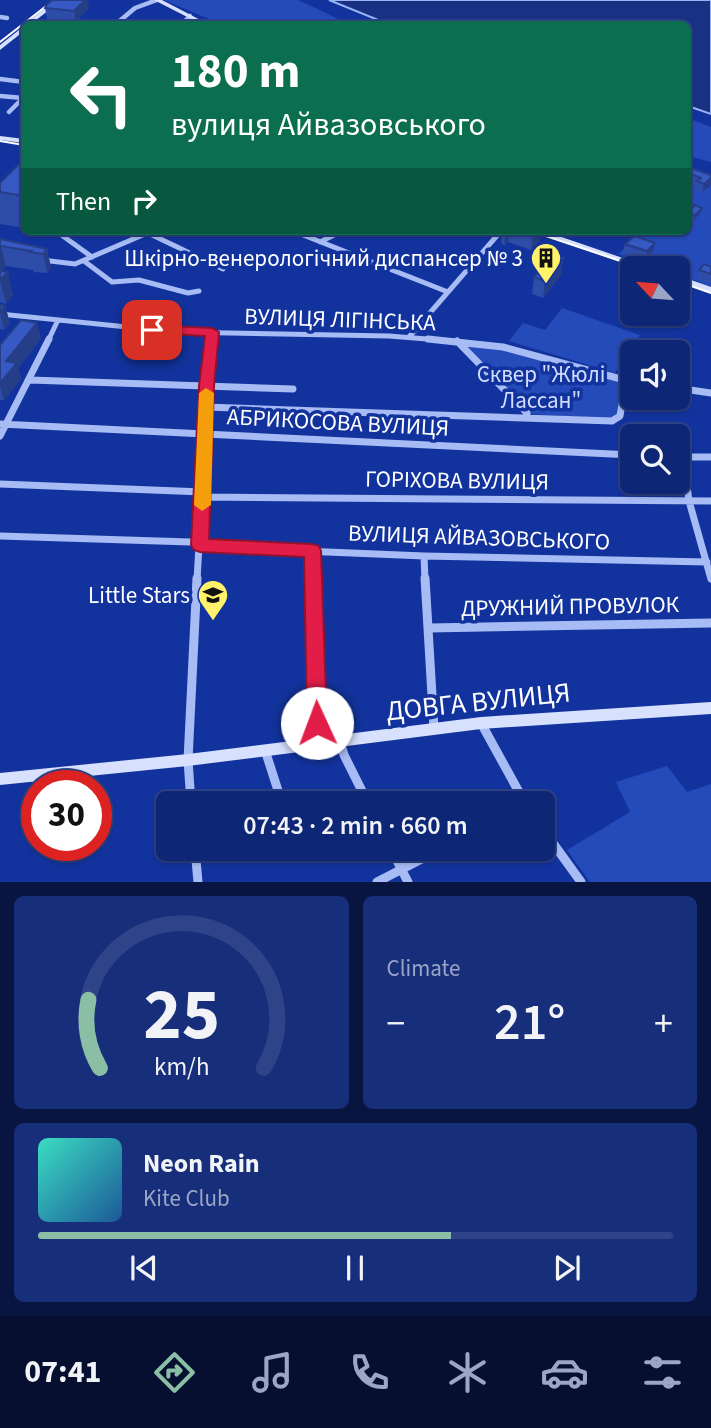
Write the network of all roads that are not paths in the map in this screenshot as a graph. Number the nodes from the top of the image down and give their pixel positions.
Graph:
1 (59, 0) edge
2 (157, 0) edge
3 (190, 16) junction
4 (0, 17) edge
5 (7, 18) dead end
6 (32, 21) edge
7 (120, 21) edge
8 (185, 21) edge
9 (199, 21) edge
10 (21, 30) edge
11 (0, 48) edge
12 (0, 79) edge
13 (21, 82) edge
14 (0, 96) edge
15 (21, 98) edge
16 (21, 101) edge
17 (9, 112) dead end
18 (0, 138) edge
19 (21, 141) edge
20 (62, 235) edge
21 (143, 235) edge
22 (156, 235) edge
23 (303, 235) edge
24 (334, 235) edge
25 (498, 235) edge
26 (548, 235) edge
27 (320, 242) junction
28 (92, 257) junction
29 (27, 258) edge
30 (620, 259) edge
31 (83, 261) junction
32 (223, 269) dead end
33 (690, 283) edge
34 (711, 290) edge
35 (199, 291) dead end
36 (447, 292) junction
37 (0, 314) edge
38 (58, 320) junction
39 (212, 332) junction
40 (409, 337) junction
41 (457, 341) junction
42 (620, 379) edge
43 (30, 380) junction
44 (207, 386) junction
45 (293, 389) dead end
46 (690, 390) edge
47 (711, 393) edge
48 (206, 407) junction
49 (622, 410) edge
50 (527, 418) junction
51 (4, 424) edge
52 (204, 435) junction
53 (0, 436) edge
54 (620, 454) edge
55 (690, 457) edge
56 (711, 457) edge
57 (0, 484) edge
58 (203, 494) junction
59 (688, 494) edge
60 (689, 501) junction
61 (711, 501) edge
62 (0, 536) edge
63 (200, 545) junction
64 (312, 551) junction
65 (424, 556) junction
66 (707, 562) junction
67 (711, 579) edge
68 (711, 623) edge
69 (429, 628) junction
70 (711, 708) edge
71 (481, 723) junction
72 (433, 729) junction
73 (340, 741) junction
74 (318, 743) junction
75 (265, 750) junction
76 (188, 760) junction
77 (0, 779) edge
78 (190, 791) edge
79 (278, 791) edge
80 (362, 791) edge
81 (519, 791) edge
82 (555, 846) edge
83 (196, 861) edge
84 (397, 861) edge
85 (417, 861) edge
86 (401, 869) junction
87 (198, 882) edge
88 (377, 882) edge
89 (408, 882) edge
90 (580, 882) edge

1 - 6 street
2 - 3 street
2 - 7 street
3 - 8 street
3 - 9 street
4 - 5 street
10 - 11 street
12 - 13 street
14 - 15 street
16 - 17 street
18 - 19 street
20 - 28 street
21 - 28 street
22 - 32 street
23 - 27 street
24 - 27 street
25 - 36 street
26 - 30 street
27 - 36 street
28 - 31 street
29 - 31 street
31 - 35 street
33 - 34 street
36 - 40 street
37 - 38 street, ВУЛИЦЯ ЛІГІНСЬКА
38 - 39 street, ВУЛИЦЯ ЛІГІНСЬКА
38 - 43 street
39 - 40 street, ВУЛИЦЯ ЛІГІНСЬКА
39 - 44 street
40 - 41 street, ВУЛИЦЯ ЛІГІНСЬКА
41 - 42 street, ВУЛИЦЯ ЛІГІНСЬКА
41 - 50 street
43 - 44 street
43 - 51 street
44 - 45 street
44 - 48 street
46 - 47 street
48 - 50 street
48 - 52 street
49 - 50 street
51 - 52 street, АБРИКОСОВА ВУЛИЦЯ
51 - 53 street
52 - 54 street, АБРИКОСОВА ВУЛИЦЯ
52 - 58 street
55 - 56 street
57 - 58 street, ГОРІХОВА ВУЛИЦЯ
58 - 60 street, ГОРІХОВА ВУЛИЦЯ
58 - 63 street
59 - 60 street
60 - 61 street, ГОРІХОВА ВУЛИЦЯ
60 - 66 street
62 - 63 street, ВУЛИЦЯ АЙВАЗОВСЬКОГО
63 - 64 street, ВУЛИЦЯ АЙВАЗОВСЬКОГО
63 - 76 street
64 - 65 street, ВУЛИЦЯ АЙВАЗОВСЬКОГО
64 - 74 street
65 - 66 street, ВУЛИЦЯ АЙВАЗОВСЬКОГО
65 - 69 street
66 - 67 street
68 - 69 street, ДРУЖНИЙ ПРОВУЛОК
69 - 72 street
70 - 71 street, ДОВГА ВУЛИЦЯ
71 - 72 street, ДОВГА ВУЛИЦЯ
71 - 81 street
72 - 73 street, ДОВГА ВУЛИЦЯ
73 - 74 street, ДОВГА ВУЛИЦЯ
73 - 80 street
74 - 75 street, ДОВГА ВУЛИЦЯ
75 - 76 street, ДОВГА ВУЛИЦЯ
75 - 79 street
76 - 77 street, ДОВГА ВУЛИЦЯ
76 - 78 street
82 - 90 street
83 - 87 street
84 - 86 street
85 - 86 street
86 - 88 street
86 - 89 street

